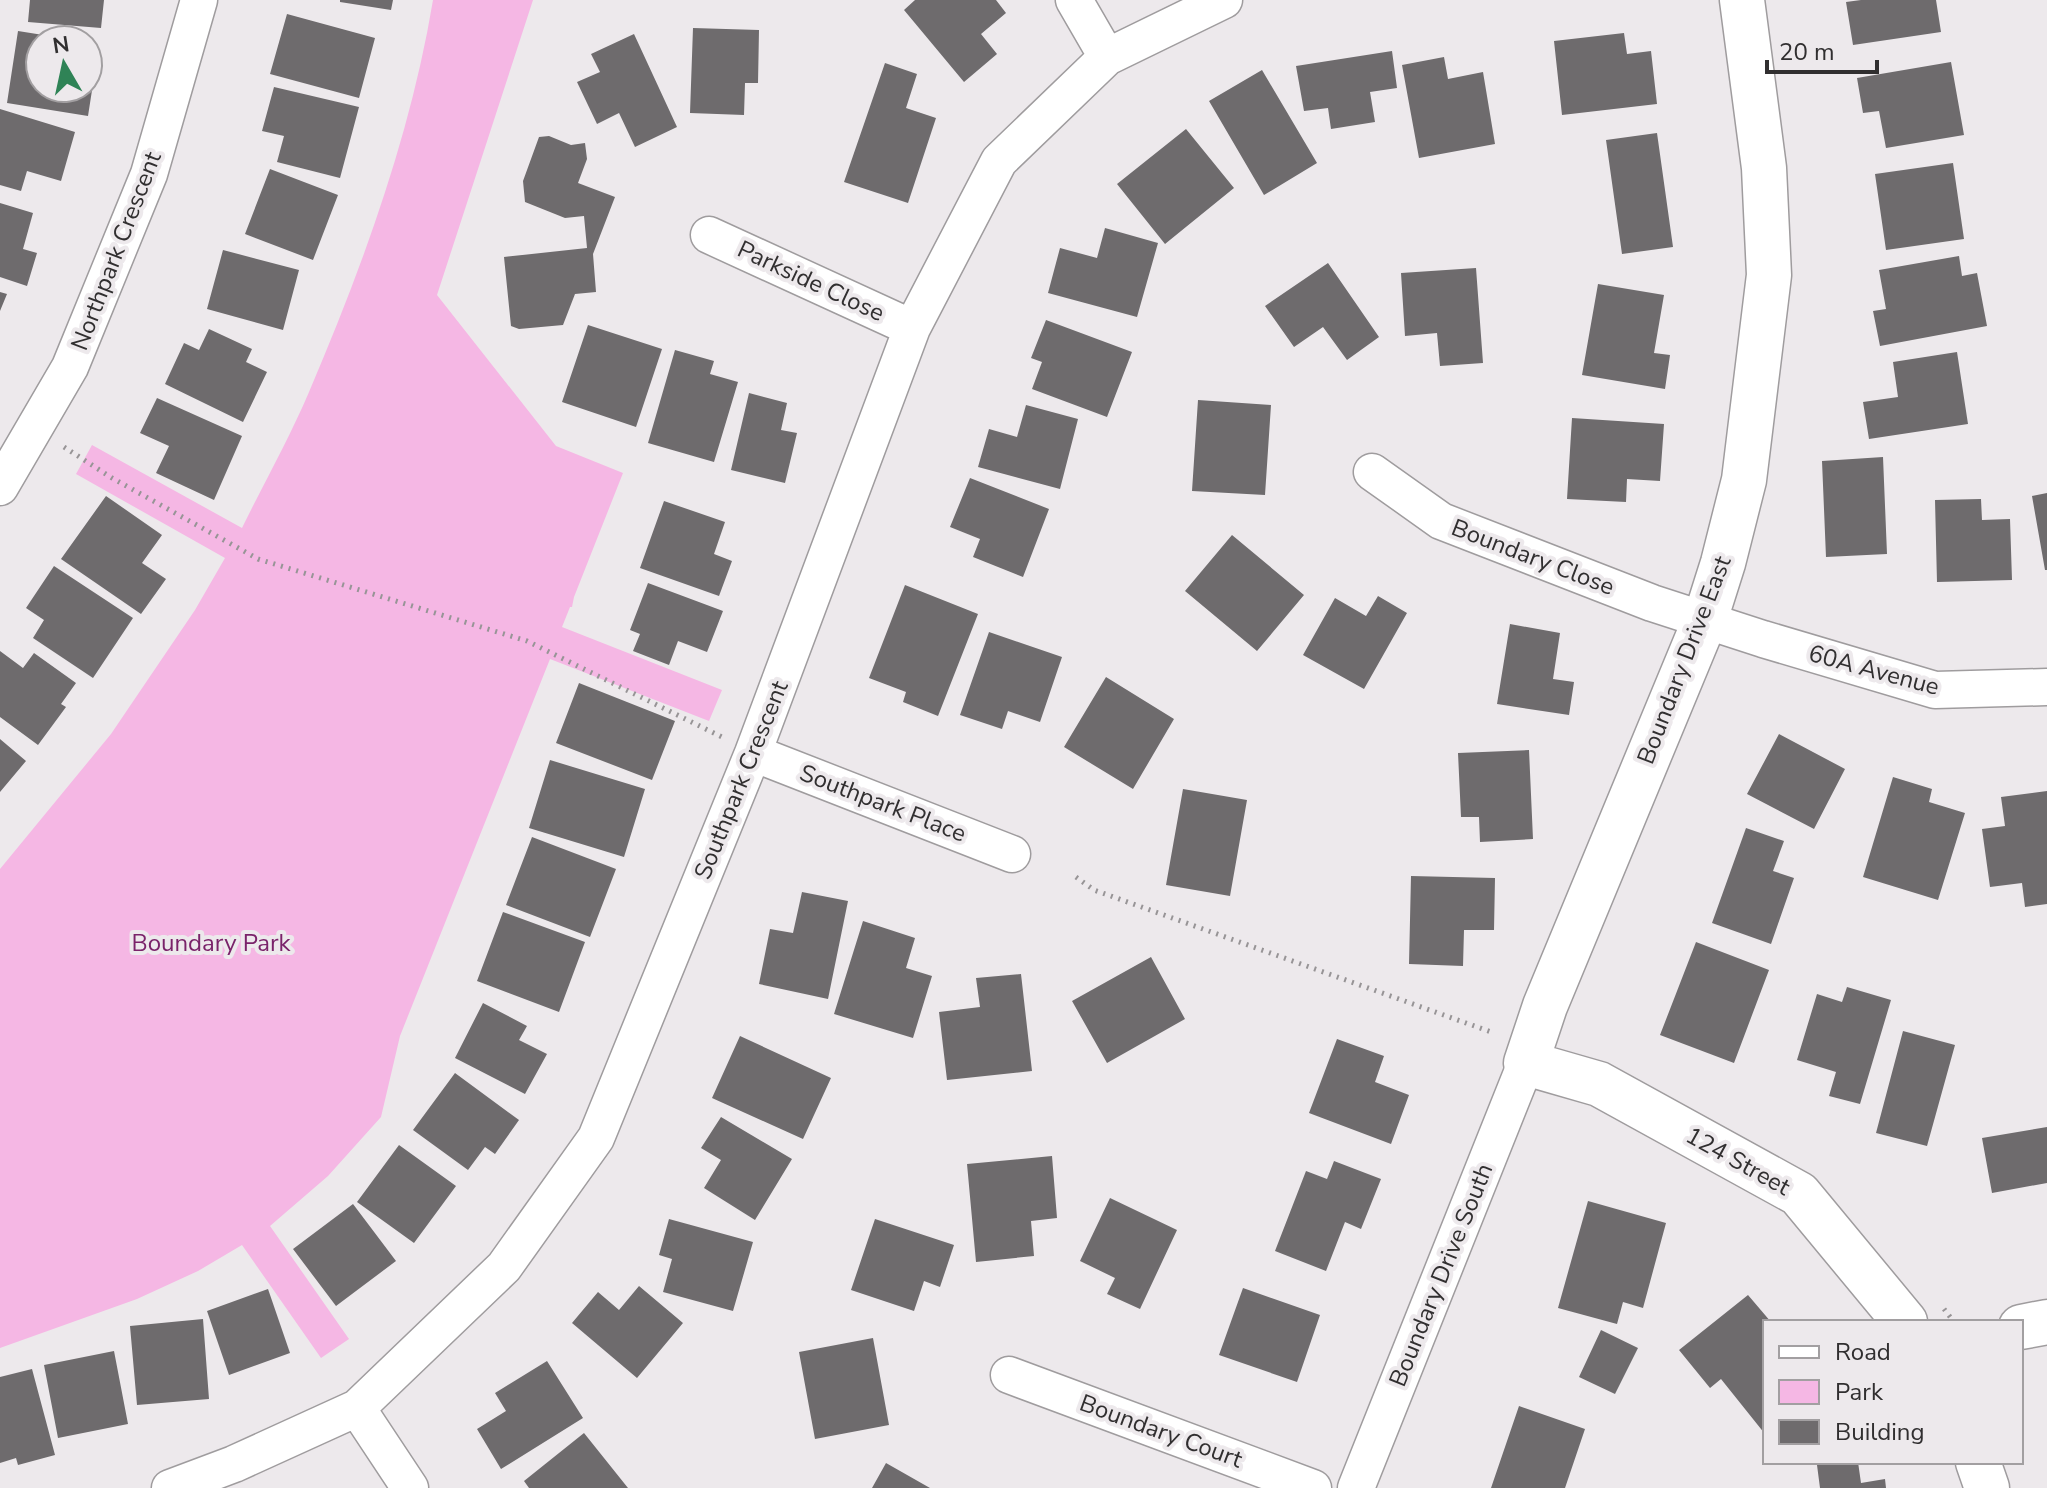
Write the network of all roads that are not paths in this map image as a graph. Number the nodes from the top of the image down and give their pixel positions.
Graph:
1 (199, 0) edge
2 (1074, 0) edge
3 (1224, 0) edge
4 (1742, 0) edge
5 (1107, 57) junction
6 (709, 235) dead end
7 (912, 328) junction
8 (1372, 472) dead end
9 (0, 487) edge
10 (1705, 620) junction
11 (2047, 687) edge
12 (738, 745) junction
13 (1012, 854) dead end
14 (1514, 1049) junction
15 (1903, 1320) edge
16 (2047, 1322) edge
17 (2023, 1327) edge
18 (1009, 1375) dead end
19 (357, 1408) junction
20 (1979, 1464) edge
21 (170, 1488) edge
22 (410, 1488) edge
23 (1313, 1488) edge
24 (1356, 1488) edge
25 (1987, 1488) edge

1 - 9 street, Northpark Crescent
2 - 5 street
3 - 5 street, Southpark Crescent
4 - 10 street, Boundary Drive East
5 - 7 street, Southpark Crescent
6 - 7 street, Parkside Close
7 - 12 street, Southpark Crescent
8 - 10 street, Boundary Close
10 - 11 street, 60A Avenue
10 - 14 street, Boundary Drive East
12 - 13 street, Southpark Place
12 - 19 street, Southpark Crescent
14 - 15 street, 124 Street
14 - 24 street, Boundary Drive South
16 - 17 street
18 - 23 street, Boundary Court
19 - 21 street, Southpark Crescent
19 - 22 street
20 - 25 street

